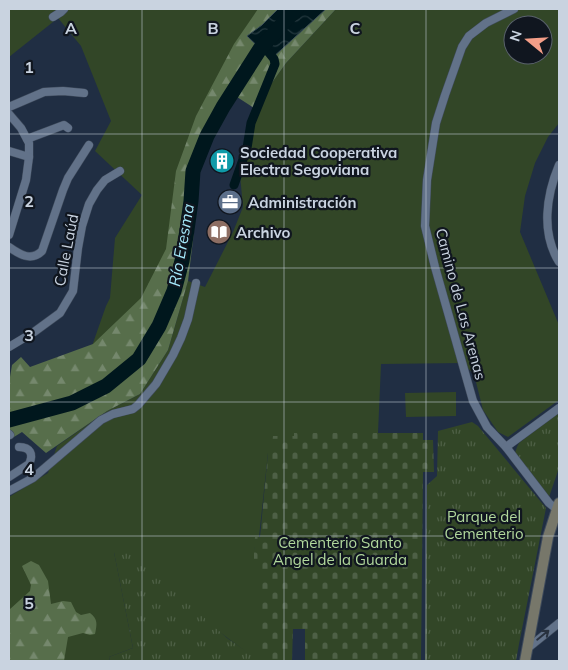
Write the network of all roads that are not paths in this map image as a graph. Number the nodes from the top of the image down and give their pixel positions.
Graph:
1 (64, 9) edge
2 (514, 9) edge
3 (53, 17) dead end
4 (84, 93) dead end
5 (9, 107) edge
6 (9, 114) edge
7 (68, 128) dead end
8 (27, 138) junction
9 (89, 145) dead end
10 (9, 152) edge
11 (29, 157) junction
12 (559, 165) edge
13 (120, 171) dead end
14 (9, 235) edge
15 (9, 247) edge
16 (559, 262) edge
17 (196, 283) dead end
18 (9, 347) edge
19 (559, 408) edge
20 (19, 447) dead end
21 (506, 447) junction
22 (9, 477) edge
23 (9, 491) edge
24 (558, 508) edge
25 (559, 623) edge
26 (528, 648) junction
27 (524, 661) edge

1 - 3 street
2 - 21 street, Camino de Las Arenas
4 - 5 street
6 - 8 street
7 - 8 street
8 - 11 street
9 - 15 street
10 - 11 street
11 - 14 street
12 - 16 street
13 - 18 street, Calle Laúd
17 - 23 street
19 - 21 street
20 - 22 street
21 - 24 street, Camino de Las Arenas
24 - 26 street
26 -> 25 street
26 - 27 street

